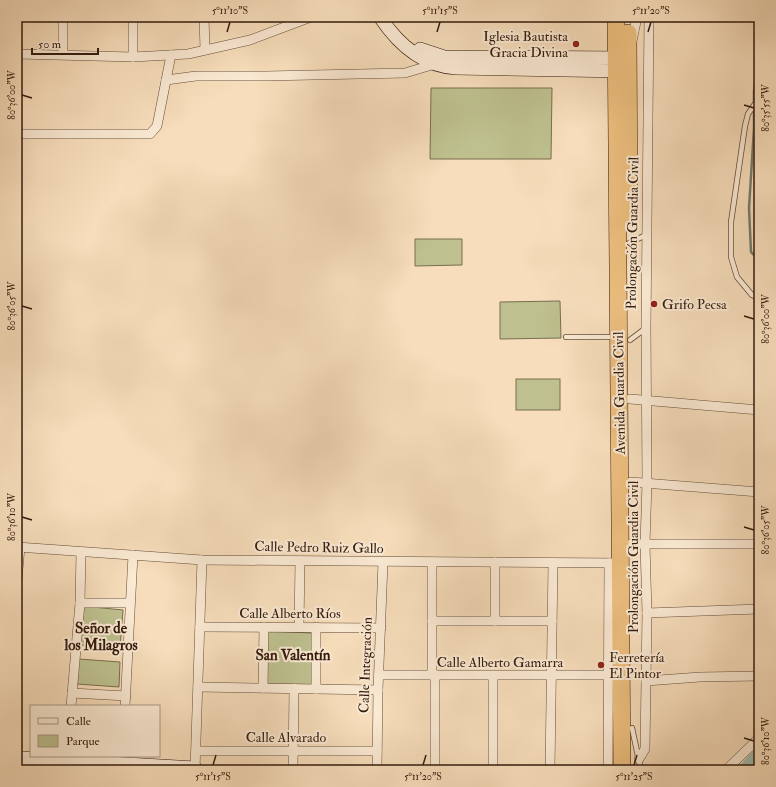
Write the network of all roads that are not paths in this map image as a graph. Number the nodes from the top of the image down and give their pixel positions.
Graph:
1 (63, 17) edge
2 (133, 17) edge
3 (204, 17) edge
4 (311, 17) edge
5 (380, 17) edge
6 (385, 17) edge
7 (610, 17) edge
8 (616, 17) edge
9 (628, 17) edge
10 (637, 17) edge
11 (649, 17) edge
12 (205, 50) junction
13 (17, 54) edge
14 (63, 54) junction
15 (171, 55) junction
16 (133, 56) junction
17 (437, 60) junction
18 (622, 60) junction
19 (166, 80) junction
20 (759, 98) edge
21 (17, 134) edge
22 (646, 235) junction
23 (629, 243) junction
24 (759, 298) edge
25 (646, 328) junction
26 (566, 337) dead end
27 (624, 339) junction
28 (638, 399) junction
29 (759, 410) edge
30 (639, 483) junction
31 (759, 492) edge
32 (638, 544) junction
33 (759, 544) edge
34 (19, 547) edge
35 (81, 552) junction
36 (133, 556) junction
37 (202, 560) junction
38 (300, 561) junction
39 (384, 562) junction
40 (432, 562) junction
41 (495, 562) junction
42 (553, 563) junction
43 (615, 563) junction
44 (17, 581) edge
45 (80, 603) junction
46 (130, 603) junction
47 (759, 609) edge
48 (647, 613) junction
49 (432, 621) junction
50 (495, 621) junction
51 (552, 621) junction
52 (264, 627) junction
53 (200, 628) junction
54 (299, 628) junction
55 (316, 628) junction
56 (381, 628) junction
57 (379, 675) junction
58 (615, 675) junction
59 (434, 676) junction
60 (493, 676) junction
61 (552, 676) junction
62 (759, 676) edge
63 (646, 681) junction
64 (198, 687) junction
65 (263, 688) junction
66 (294, 688) junction
67 (316, 689) junction
68 (378, 690) junction
69 (72, 693) junction
70 (126, 696) junction
71 (71, 705) edge
72 (125, 705) edge
73 (627, 727) junction
74 (759, 738) edge
75 (196, 751) junction
76 (293, 751) junction
77 (377, 751) junction
78 (67, 758) edge
79 (20, 760) edge
80 (123, 760) edge
81 (636, 764) edge
82 (619, 765) edge
83 (195, 769) edge
84 (293, 770) edge
85 (377, 770) edge
86 (435, 770) edge
87 (493, 770) edge
88 (550, 770) edge
89 (608, 770) edge
90 (641, 770) edge
91 (726, 770) edge

1 - 14 street
2 - 16 street
3 - 12 street
4 - 12 street
5 - 17 street
6 - 17 street
7 - 18 street
8 - 18 highway, Avenida Guardia Civil
9 - 18 highway, Avenida Guardia Civil
10 - 18 street
11 - 22 street, Prolongación Guardia Civil
12 - 15 street
13 - 14 street
14 - 16 street
15 - 16 street
15 - 19 street
17 - 18 street
17 - 19 street
18 - 23 highway, Avenida Guardia Civil
18 - 27 highway, Avenida Guardia Civil
19 - 21 street
20 - 24 lane
22 - 23 lane
22 - 25 street, Prolongación Guardia Civil
23 - 27 highway, Avenida Guardia Civil
25 - 27 lane
25 - 28 street, Prolongación Guardia Civil
26 - 27 lane
27 - 28 highway, Avenida Guardia Civil
27 - 43 highway, Avenida Guardia Civil
28 - 29 street
28 - 30 highway, Avenida Guardia Civil
30 - 31 street
30 - 32 highway, Avenida Guardia Civil
32 - 33 street
32 - 48 street, Prolongación Guardia Civil
32 - 73 highway, Avenida Guardia Civil
34 - 35 street, Calle Pedro Ruiz Gallo
34 - 44 street
35 - 36 street, Calle Pedro Ruiz Gallo
35 - 45 street
36 - 37 street, Calle Pedro Ruiz Gallo
36 - 46 street
37 - 38 street, Calle Pedro Ruiz Gallo
37 - 53 street
38 - 39 street, Calle Pedro Ruiz Gallo
38 - 54 street
39 - 40 street, Calle Pedro Ruiz Gallo
39 - 56 street, Calle Integración
40 - 41 street, Calle Pedro Ruiz Gallo
40 - 49 street
41 - 42 street, Calle Pedro Ruiz Gallo
41 - 50 street
42 - 43 street, Calle Pedro Ruiz Gallo
42 - 51 street
43 - 58 highway, Avenida Guardia Civil
45 - 46 street
45 - 69 street
46 - 70 street
47 - 48 street
48 - 63 street, Prolongación Guardia Civil
49 - 50 street
49 - 59 street
50 - 51 street
51 - 61 street
52 - 53 street, Calle Alberto Ríos
52 - 54 street, Calle Alberto Ríos
52 - 65 street
53 - 64 street
54 - 55 street, Calle Alberto Ríos
55 - 56 street, Calle Alberto Ríos
55 - 67 street
56 - 57 street, Calle Integración
57 - 59 street, Calle Alberto Gamarra
57 - 68 street, Calle Integración
58 - 61 street, Calle Alberto Gamarra
58 - 73 highway, Avenida Guardia Civil
58 - 89 street
59 - 60 street, Calle Alberto Gamarra
59 - 86 street
60 - 61 street, Calle Alberto Gamarra
60 - 87 street
61 - 88 street
62 - 63 street
63 - 81 street, Prolongación Guardia Civil
64 - 65 street
64 - 75 street
65 - 66 street
66 - 67 street
66 - 76 street
67 - 68 street
68 - 77 street, Calle Integración
69 - 70 street
69 - 71 street
70 - 72 street
73 - 81 highway, Avenida Guardia Civil
73 - 82 highway, Avenida Guardia Civil
74 - 91 street
75 - 76 street, Calle Alvarado
75 - 83 street
76 - 77 street, Calle Alvarado
76 - 84 street
77 - 85 street, Calle Integración
78 - 79 street
78 - 80 street
80 - 83 street
81 - 90 lane

